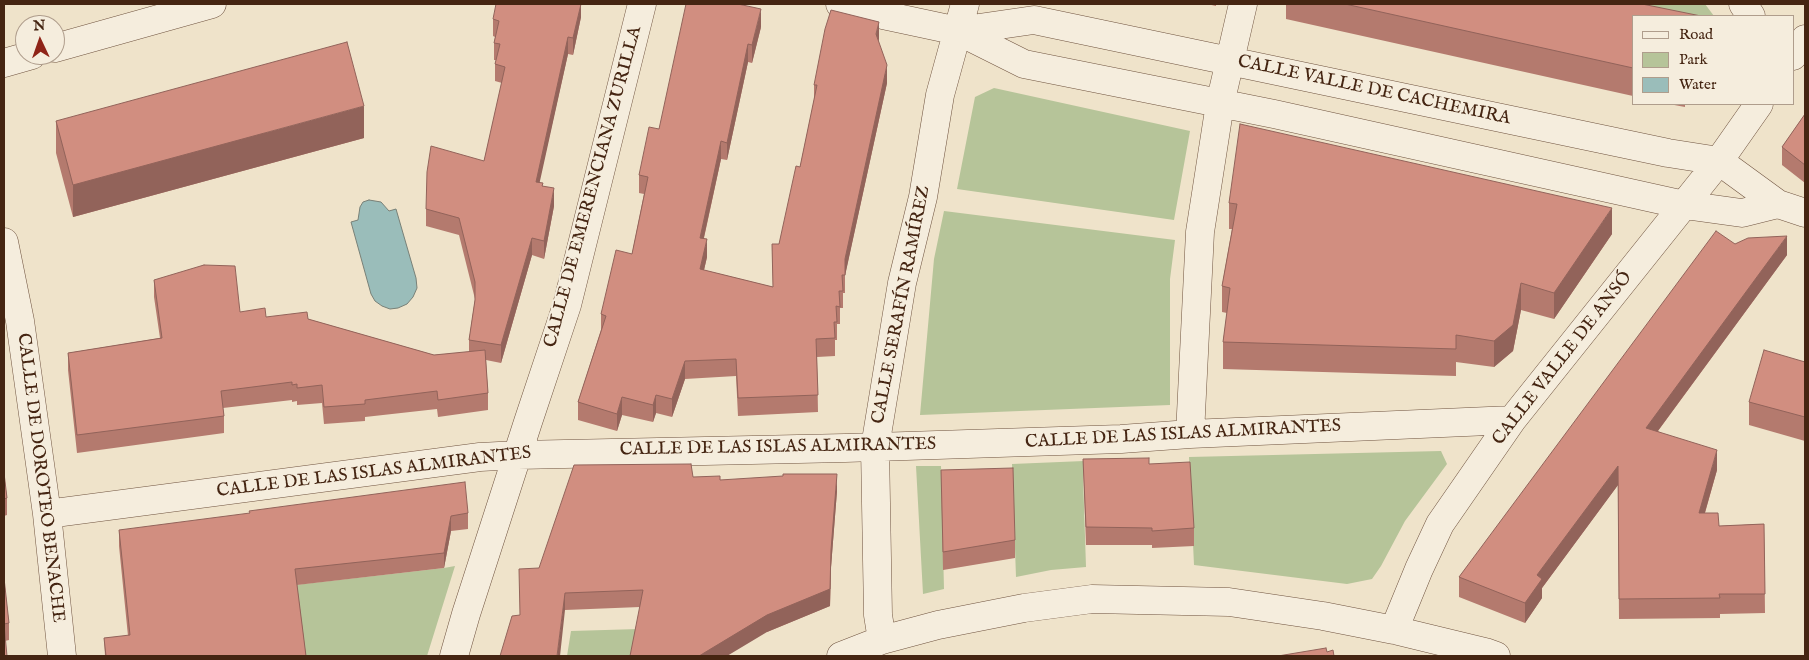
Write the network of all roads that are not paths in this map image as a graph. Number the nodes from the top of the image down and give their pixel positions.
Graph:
1 (212, 4) edge
2 (642, 4) edge
3 (840, 4) edge
4 (966, 4) edge
5 (1243, 4) edge
6 (1743, 4) edge
7 (1750, 15) edge
8 (958, 31) junction
9 (1805, 40) edge
10 (65, 45) edge
11 (1794, 55) edge
12 (1231, 61) junction
13 (1220, 104) junction
14 (1758, 105) edge
15 (1719, 161) junction
16 (1778, 204) junction
17 (1684, 205) junction
18 (1805, 213) edge
19 (4, 242) edge
20 (1512, 420) junction
21 (1190, 434) junction
22 (875, 447) junction
23 (518, 455) junction
24 (47, 514) junction
25 (1394, 630) junction
26 (882, 640) junction
27 (62, 656) edge
28 (454, 656) edge
29 (841, 656) edge
30 (1496, 656) edge

1 - 10 street
2 - 23 street, CALLE DE EMERENCIANA ZURILLA
3 - 8 street, CALLE VALLE DE CACHEMIRA
4 - 8 street, CALLE SERAFÍN RAMÍREZ
5 - 12 street
6 - 7 street
8 - 12 street, CALLE VALLE DE CACHEMIRA
8 - 13 street, CALLE VALLE DE CACHEMIRA
8 - 22 street, CALLE SERAFÍN RAMÍREZ
9 - 11 street
12 - 13 street
12 - 15 street, CALLE VALLE DE CACHEMIRA
13 - 17 street, CALLE VALLE DE CACHEMIRA
13 - 21 street
14 - 15 street, CALLE VALLE DE ANSÓ
15 - 16 street, CALLE VALLE DE CACHEMIRA
15 - 17 street, CALLE VALLE DE ANSÓ
16 - 17 street, CALLE VALLE DE CACHEMIRA
16 - 18 street, CALLE VALLE DE CACHEMIRA
17 - 20 street, CALLE VALLE DE ANSÓ
19 - 24 street, CALLE DE DOROTEO BENACHE
20 - 21 street, CALLE DE LAS ISLAS ALMIRANTES
20 - 25 street, CALLE VALLE DE ANSÓ
21 - 22 street, CALLE DE LAS ISLAS ALMIRANTES
22 - 23 street, CALLE DE LAS ISLAS ALMIRANTES
22 - 26 street, CALLE SERAFÍN RAMÍREZ
23 - 24 street, CALLE DE LAS ISLAS ALMIRANTES
23 - 28 street, CALLE DE EMERENCIANA ZURILLA
24 - 27 street, CALLE DE DOROTEO BENACHE
25 - 26 street
25 - 30 street
26 - 29 street

